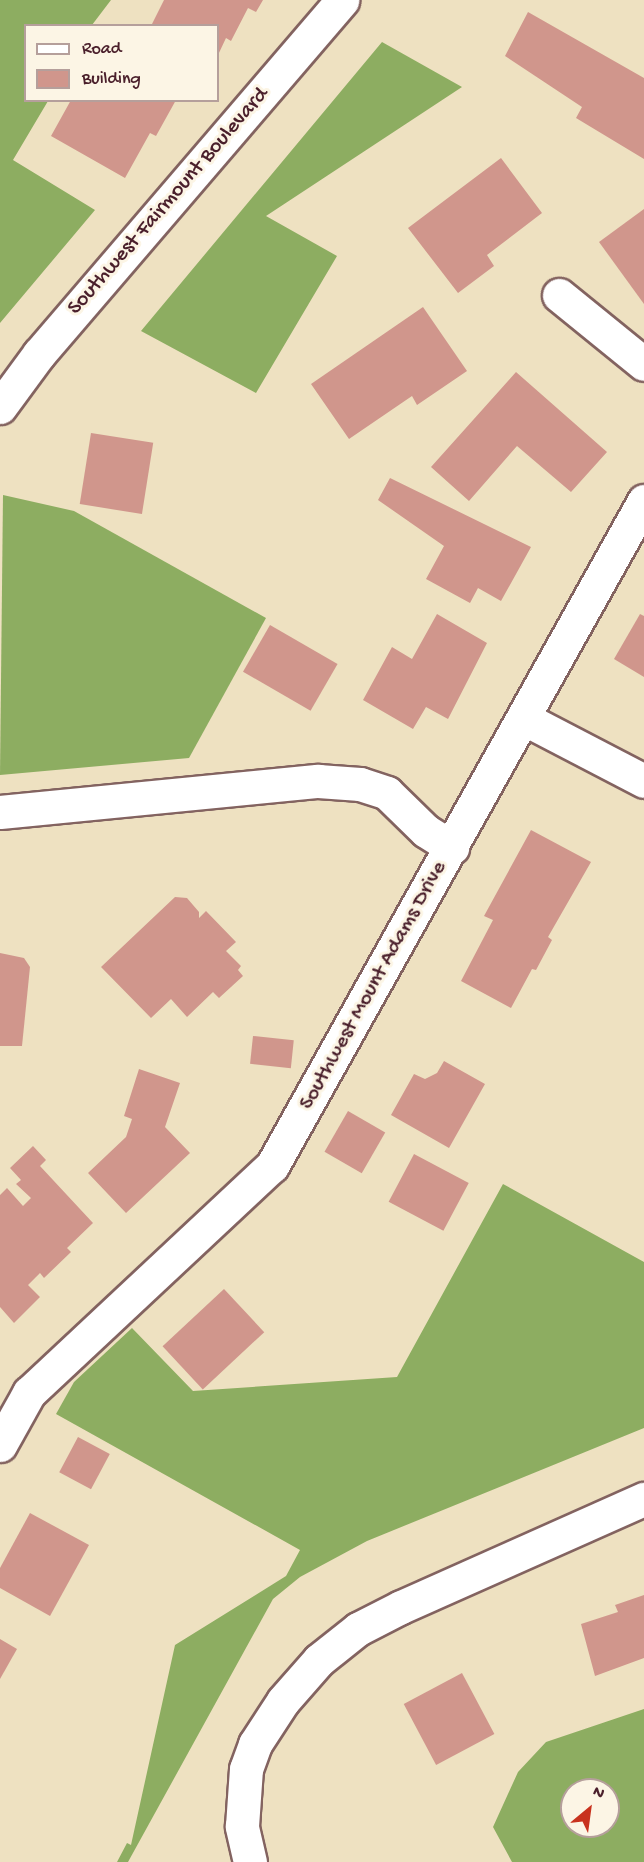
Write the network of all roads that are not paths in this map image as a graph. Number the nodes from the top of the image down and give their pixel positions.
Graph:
1 (342, 0) edge
2 (559, 295) dead end
3 (644, 364) edge
4 (0, 407) edge
5 (644, 501) edge
6 (523, 718) junction
7 (644, 781) edge
8 (0, 812) edge
9 (452, 847) junction
10 (14, 1391) edge
11 (0, 1445) edge
12 (644, 1499) edge
13 (250, 1862) edge

1 - 4 street, Southwest Fairmount Boulevard
2 - 3 street
5 - 6 street
6 - 7 street
6 - 9 street
8 - 9 street, Southwest Mount Adams Drive
9 - 10 street, Southwest Mount Adams Drive
10 - 11 street, Southwest Mount Adams Drive
12 - 13 street

